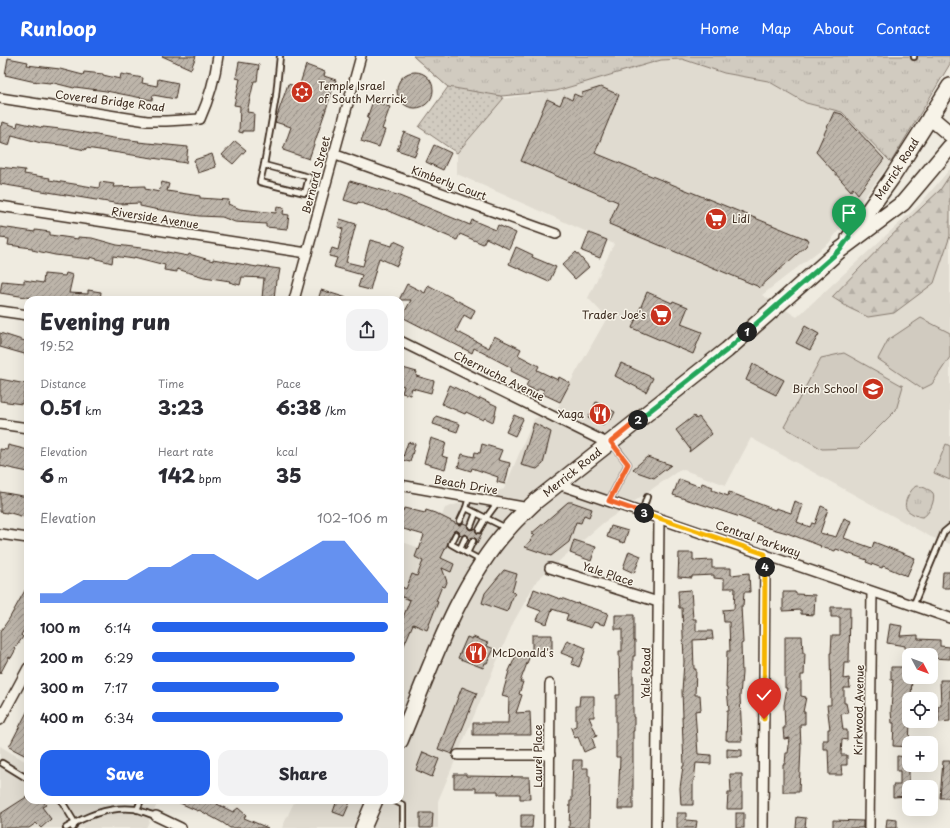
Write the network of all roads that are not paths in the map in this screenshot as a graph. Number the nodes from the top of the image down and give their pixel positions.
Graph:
1 (218, 56) edge
2 (280, 56) edge
3 (361, 56) edge
4 (950, 86) edge
5 (0, 98) edge
6 (930, 117) junction
7 (950, 134) edge
8 (950, 147) edge
9 (333, 154) junction
10 (264, 165) junction
11 (308, 186) junction
12 (323, 190) junction
13 (0, 206) edge
14 (556, 234) dead end
15 (840, 250) junction
16 (307, 253) junction
17 (295, 296) edge
18 (0, 311) edge
19 (24, 314) edge
20 (404, 343) edge
21 (0, 424) edge
22 (24, 427) edge
23 (610, 443) junction
24 (558, 484) junction
25 (404, 486) edge
26 (469, 497) junction
27 (647, 497) dead end
28 (609, 501) junction
29 (497, 503) junction
30 (466, 508) junction
31 (529, 508) junction
32 (642, 512) junction
33 (476, 513) junction
34 (486, 518) junction
35 (659, 518) junction
36 (460, 521) dead end
37 (470, 526) dead end
38 (950, 527) edge
39 (508, 529) junction
40 (479, 530) dead end
41 (0, 534) edge
42 (456, 534) dead end
43 (24, 537) edge
44 (465, 538) dead end
45 (473, 541) dead end
46 (460, 549) junction
47 (467, 553) junction
48 (765, 554) junction
49 (483, 562) junction
50 (550, 568) dead end
51 (872, 592) junction
52 (658, 602) junction
53 (913, 606) junction
54 (950, 618) edge
55 (24, 675) edge
56 (550, 684) dead end
57 (0, 720) edge
58 (404, 731) edge
59 (458, 755) dead end
60 (550, 755) junction
61 (2, 763) dead end
62 (24, 777) edge
63 (64, 804) edge
64 (140, 804) edge
65 (373, 804) edge
66 (401, 804) edge
67 (137, 810) junction
68 (156, 816) joint
69 (75, 822) junction
70 (66, 828) edge
71 (73, 828) edge
72 (181, 828) edge
73 (363, 828) edge
74 (403, 828) edge
75 (549, 828) edge
76 (656, 828) edge
77 (763, 828) edge
78 (869, 828) edge

1 - 5 street, Covered Bridge Road
2 - 10 lane
3 - 9 street, Bernard Street
4 - 6 main road, Merrick Road
6 - 7 main road
6 - 15 main road, Merrick Road
8 - 15 main road, Merrick Road
9 - 12 street, Bernard Street
9 - 14 street, Kimberly Court
10 - 11 lane
10 - 11 lane
11 - 12 lane
12 - 16 street, Bernard Street
13 - 16 street, Riverside Avenue
15 - 23 main road, Merrick Road
16 - 17 street, Bernard Street
18 - 19 street
20 - 23 street, Chernucha Avenue
21 - 22 street
23 - 24 main road, Merrick Road
23 - 28 lane
24 - 28 street, Central Parkway
24 - 31 main road, Merrick Road
25 - 26 street, Beach Drive
26 - 29 street, Beach Drive
26 - 30 lane
27 - 32 lane
28 - 32 street, Central Parkway
29 - 31 street, Beach Drive
29 - 34 lane
30 - 33 lane
30 - 36 lane
31 - 39 main road, Merrick Road
32 - 35 street, Central Parkway
33 - 34 lane
33 - 37 lane
34 - 39 lane
34 - 40 lane
35 - 48 street, Central Parkway
35 - 52 street, Yale Road
38 - 53 lane
39 - 49 main road, Merrick Road
41 - 43 street
42 - 46 lane
44 - 46 lane
45 - 47 lane
46 - 47 lane
47 - 49 lane
48 - 51 street, Central Parkway
48 - 77 street
49 - 58 main road, Merrick Road
50 - 52 street, Yale Place
51 - 53 street, Central Parkway
51 - 78 street, Kirkwood Avenue
52 - 76 street, Yale Road
53 - 54 street, Central Parkway
55 - 57 street
56 - 60 street, Laurel Place
59 - 60 street
60 - 75 street, Laurel Place
61 - 62 lane
63 - 69 lane
64 - 67 lane
65 - 73 main road
66 - 74 lane
67 - 68 lane
67 - 69 lane
68 - 72 street
69 - 70 lane
69 - 71 lane

